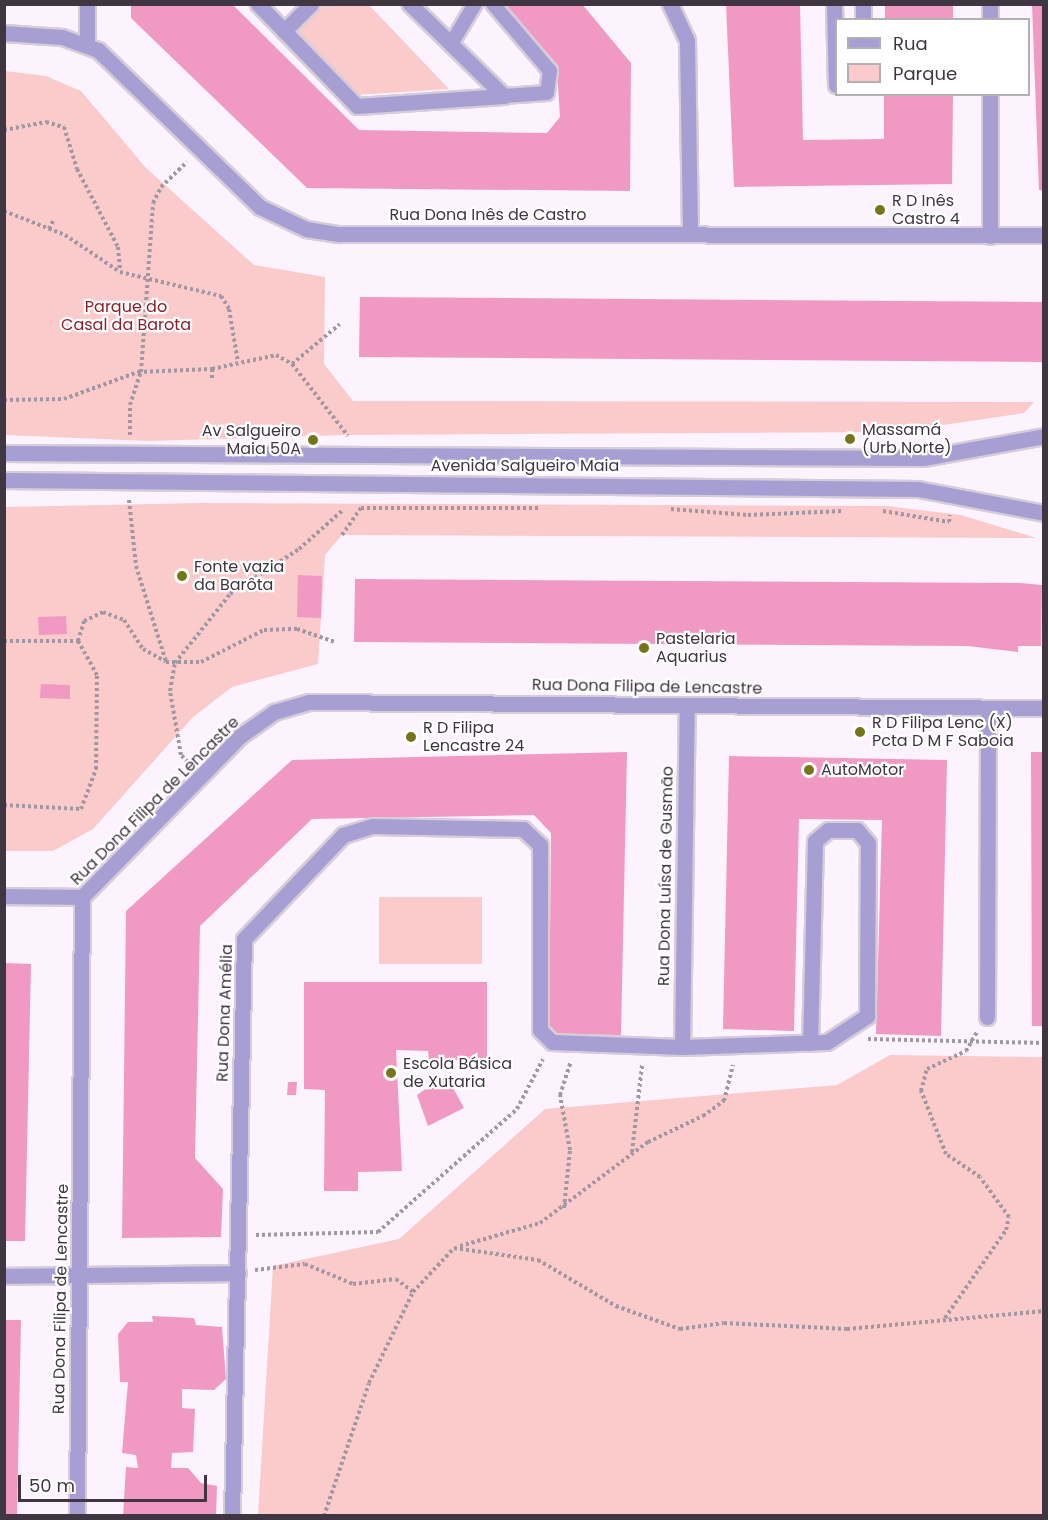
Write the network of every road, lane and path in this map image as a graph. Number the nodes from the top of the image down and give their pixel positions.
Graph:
1 (87, 4) edge
2 (258, 4) edge
3 (311, 4) edge
4 (410, 4) edge
5 (475, 4) edge
6 (493, 4) edge
7 (670, 4) edge
8 (834, 4) edge
9 (284, 31) junction
10 (835, 31) edge
11 (4, 33) edge
12 (87, 44) junction
13 (451, 44) junction
14 (504, 96) junction
15 (990, 96) edge
16 (4, 130) edge
17 (200, 148) junction
18 (4, 212) edge
19 (54, 219) dead end
20 (49, 229) junction
21 (690, 232) junction
22 (1044, 235) edge
23 (990, 236) junction
24 (120, 272) junction
25 (145, 278) junction
26 (340, 324) dead end
27 (238, 362) junction
28 (291, 364) junction
29 (212, 369) junction
30 (141, 372) junction
31 (212, 378) dead end
32 (4, 400) edge
33 (1044, 436) edge
34 (348, 437) dead end
35 (129, 452) junction
36 (4, 453) edge
37 (4, 480) edge
38 (128, 481) junction
39 (344, 509) dead end
40 (1026, 512) junction
41 (1044, 513) edge
42 (1044, 522) edge
43 (78, 640) junction
44 (4, 641) edge
45 (334, 642) dead end
46 (166, 662) junction
47 (175, 663) junction
48 (687, 706) junction
49 (988, 708) junction
50 (1044, 708) edge
51 (181, 754) dead end
52 (4, 805) edge
53 (4, 896) edge
54 (82, 897) junction
55 (987, 1017) joint
56 (842, 1033) junction
57 (552, 1042) junction
58 (579, 1043) junction
59 (810, 1043) junction
60 (1044, 1044) edge
61 (732, 1045) junction
62 (644, 1046) junction
63 (969, 1046) junction
64 (682, 1047) junction
65 (632, 1153) junction
66 (564, 1208) junction
67 (238, 1233) junction
68 (454, 1248) junction
69 (238, 1273) junction
70 (4, 1276) edge
71 (80, 1277) junction
72 (413, 1292) junction
73 (1044, 1311) edge
74 (944, 1319) junction
75 (77, 1515) edge
76 (232, 1515) edge
77 (324, 1515) edge

1 - 12 street
2 - 9 street
3 - 9 street
4 - 13 street
5 - 13 lane
6 - 14 lane
7 - 21 street
8 - 10 street
9 - 14 street
11 - 12 street, Rua Dona Inês de Castro
12 - 17 street, Rua Dona Inês de Castro
13 - 14 street
15 - 23 street
16 - 24 path
17 - 21 street, Rua Dona Inês de Castro
17 - 25 path
18 - 20 path
19 - 20 path
20 - 24 path
21 - 23 street, Rua Dona Inês de Castro
22 - 23 street, Rua Dona Inês de Castro
24 - 25 path
25 - 27 path
25 - 30 path
26 - 28 path
27 - 28 path
27 - 29 path
28 - 34 path
29 - 30 path
29 - 31 path
30 - 32 path
30 - 35 path
33 - 35 street, Avenida Salgueiro Maia
35 - 36 street, Avenida Salgueiro Maia
37 - 38 street, Avenida Salgueiro Maia
38 - 40 street, Avenida Salgueiro Maia
38 - 46 path
39 - 47 path
40 - 41 street, Avenida Salgueiro Maia
40 - 42 lane
43 - 44 path
43 - 46 path
43 - 52 path
45 - 47 path
46 - 47 path
47 - 51 path
48 - 49 street, Rua Dona Filipa de Lencastre
48 - 54 street, Rua Dona Filipa de Lencastre
48 - 64 street, Rua Dona Luísa de Gusmão
49 - 50 street, Rua Dona Filipa de Lencastre
49 - 55 street
53 - 54 street
54 - 71 street, Rua Dona Filipa de Lencastre
55 - 63 path
56 - 59 street
56 - 59 street
56 - 63 path
57 - 58 street
57 - 67 path
57 - 67 street, Rua Dona Amélia
58 - 62 street
58 - 66 path
59 - 61 street
60 - 63 path
61 - 64 street
61 - 65 path
62 - 64 street
62 - 65 path
63 - 74 path
65 - 66 path
66 - 68 path
67 - 69 street, Rua Dona Amélia
68 - 72 path
68 - 74 path
69 - 71 street
69 - 72 path
69 - 76 street, Rua Dona Amélia
70 - 71 street
71 - 75 street, Rua Dona Filipa de Lencastre
72 - 77 path
73 - 74 path

